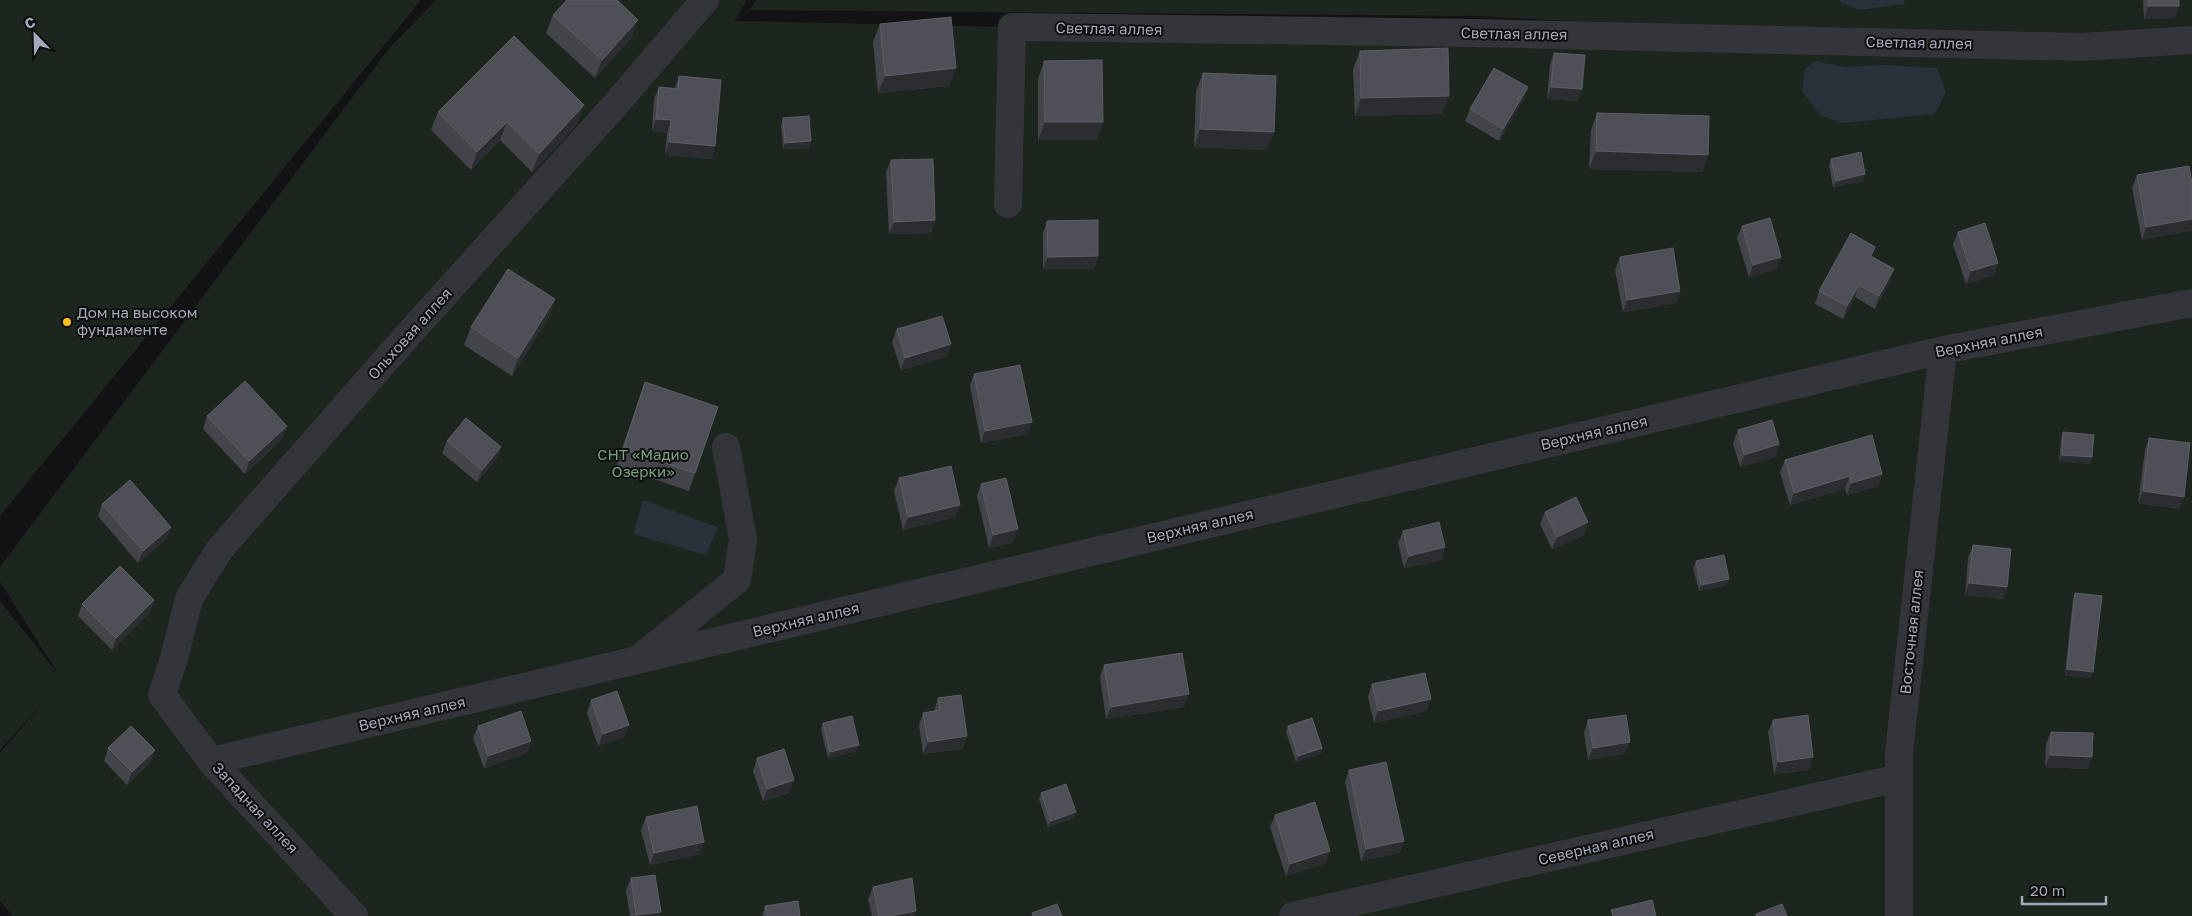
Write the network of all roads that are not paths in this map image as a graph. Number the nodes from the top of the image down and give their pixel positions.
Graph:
1 (705, 0) edge
2 (2192, 40) edge
3 (1008, 204) dead end
4 (2192, 303) edge
5 (1943, 350) junction
6 (726, 447) dead end
7 (637, 660) junction
8 (162, 696) joint
9 (211, 761) junction
10 (1899, 778) junction
11 (354, 916) edge
12 (1293, 916) edge
13 (1900, 916) edge

1 - 8 street, Ольховая аллея
2 - 3 street, Светлая аллея
4 - 5 street, Верхняя аллея
5 - 7 street, Верхняя аллея
5 - 10 street, Восточная аллея
6 - 7 street
7 - 9 street, Верхняя аллея
8 - 9 street, Западная аллея
9 - 11 street, Западная аллея
10 - 12 street, Северная аллея
10 - 13 street, Восточная аллея

